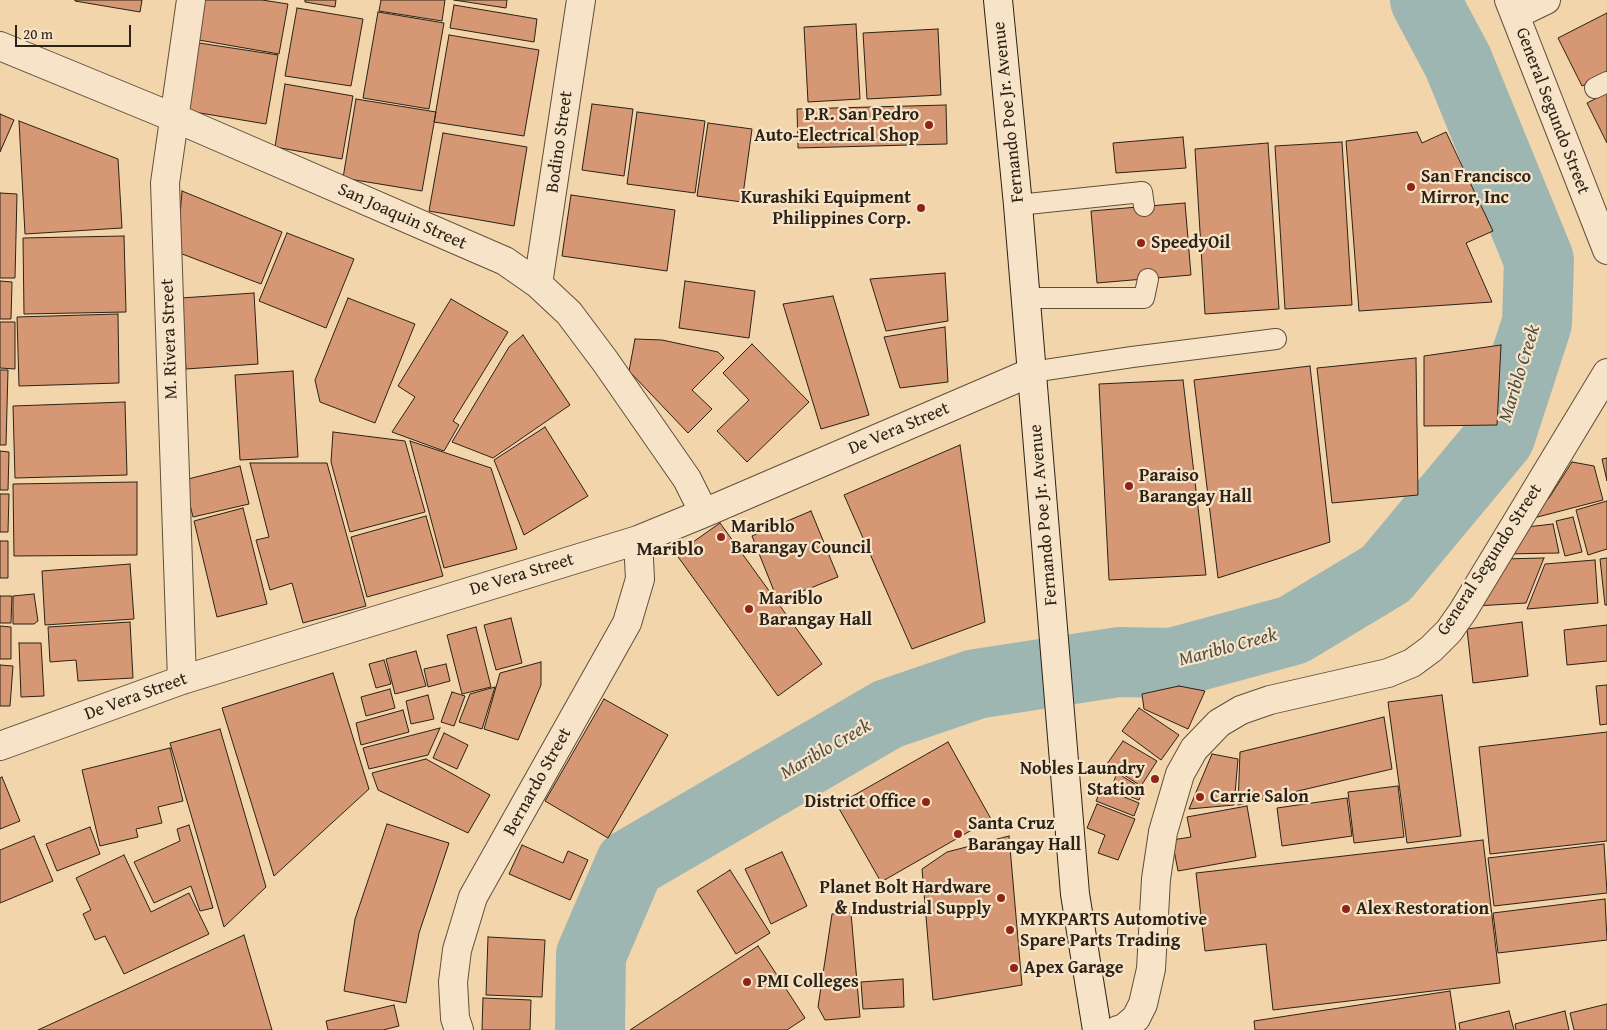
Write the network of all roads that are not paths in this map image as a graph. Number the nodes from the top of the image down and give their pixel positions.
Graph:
1 (191, 0) edge
2 (581, 0) edge
3 (998, 0) edge
4 (1546, 0) edge
5 (1512, 8) edge
6 (0, 46) edge
7 (175, 118) junction
8 (1018, 204) junction
9 (1144, 206) dead end
10 (1607, 250) edge
11 (1148, 279) dead end
12 (538, 284) junction
13 (1025, 298) junction
14 (1276, 339) dead end
15 (1032, 372) junction
16 (1607, 373) edge
17 (704, 513) junction
18 (638, 540) junction
19 (182, 680) junction
20 (0, 746) edge
21 (459, 1030) edge
22 (1097, 1030) edge
23 (1118, 1030) edge

1 - 7 street, M. Rivera Street
2 - 12 street, Bodino Street
3 - 8 street, Fernando Poe Jr. Avenue
4 - 5 street
5 - 10 street, General Segundo Street
6 - 7 street, San Joaquin Street
7 - 12 street, San Joaquin Street
7 - 19 street, M. Rivera Street
8 - 9 lane
8 - 13 street, Fernando Poe Jr. Avenue
11 - 13 lane
12 - 17 street, San Joaquin Street
13 - 15 street, Fernando Poe Jr. Avenue
14 - 15 lane
15 - 17 street, De Vera Street
15 - 22 street, Fernando Poe Jr. Avenue
16 - 23 street, General Segundo Street
17 - 18 street, De Vera Street
18 - 19 street, De Vera Street
18 - 21 street, Bernardo Street
19 - 20 street, De Vera Street

